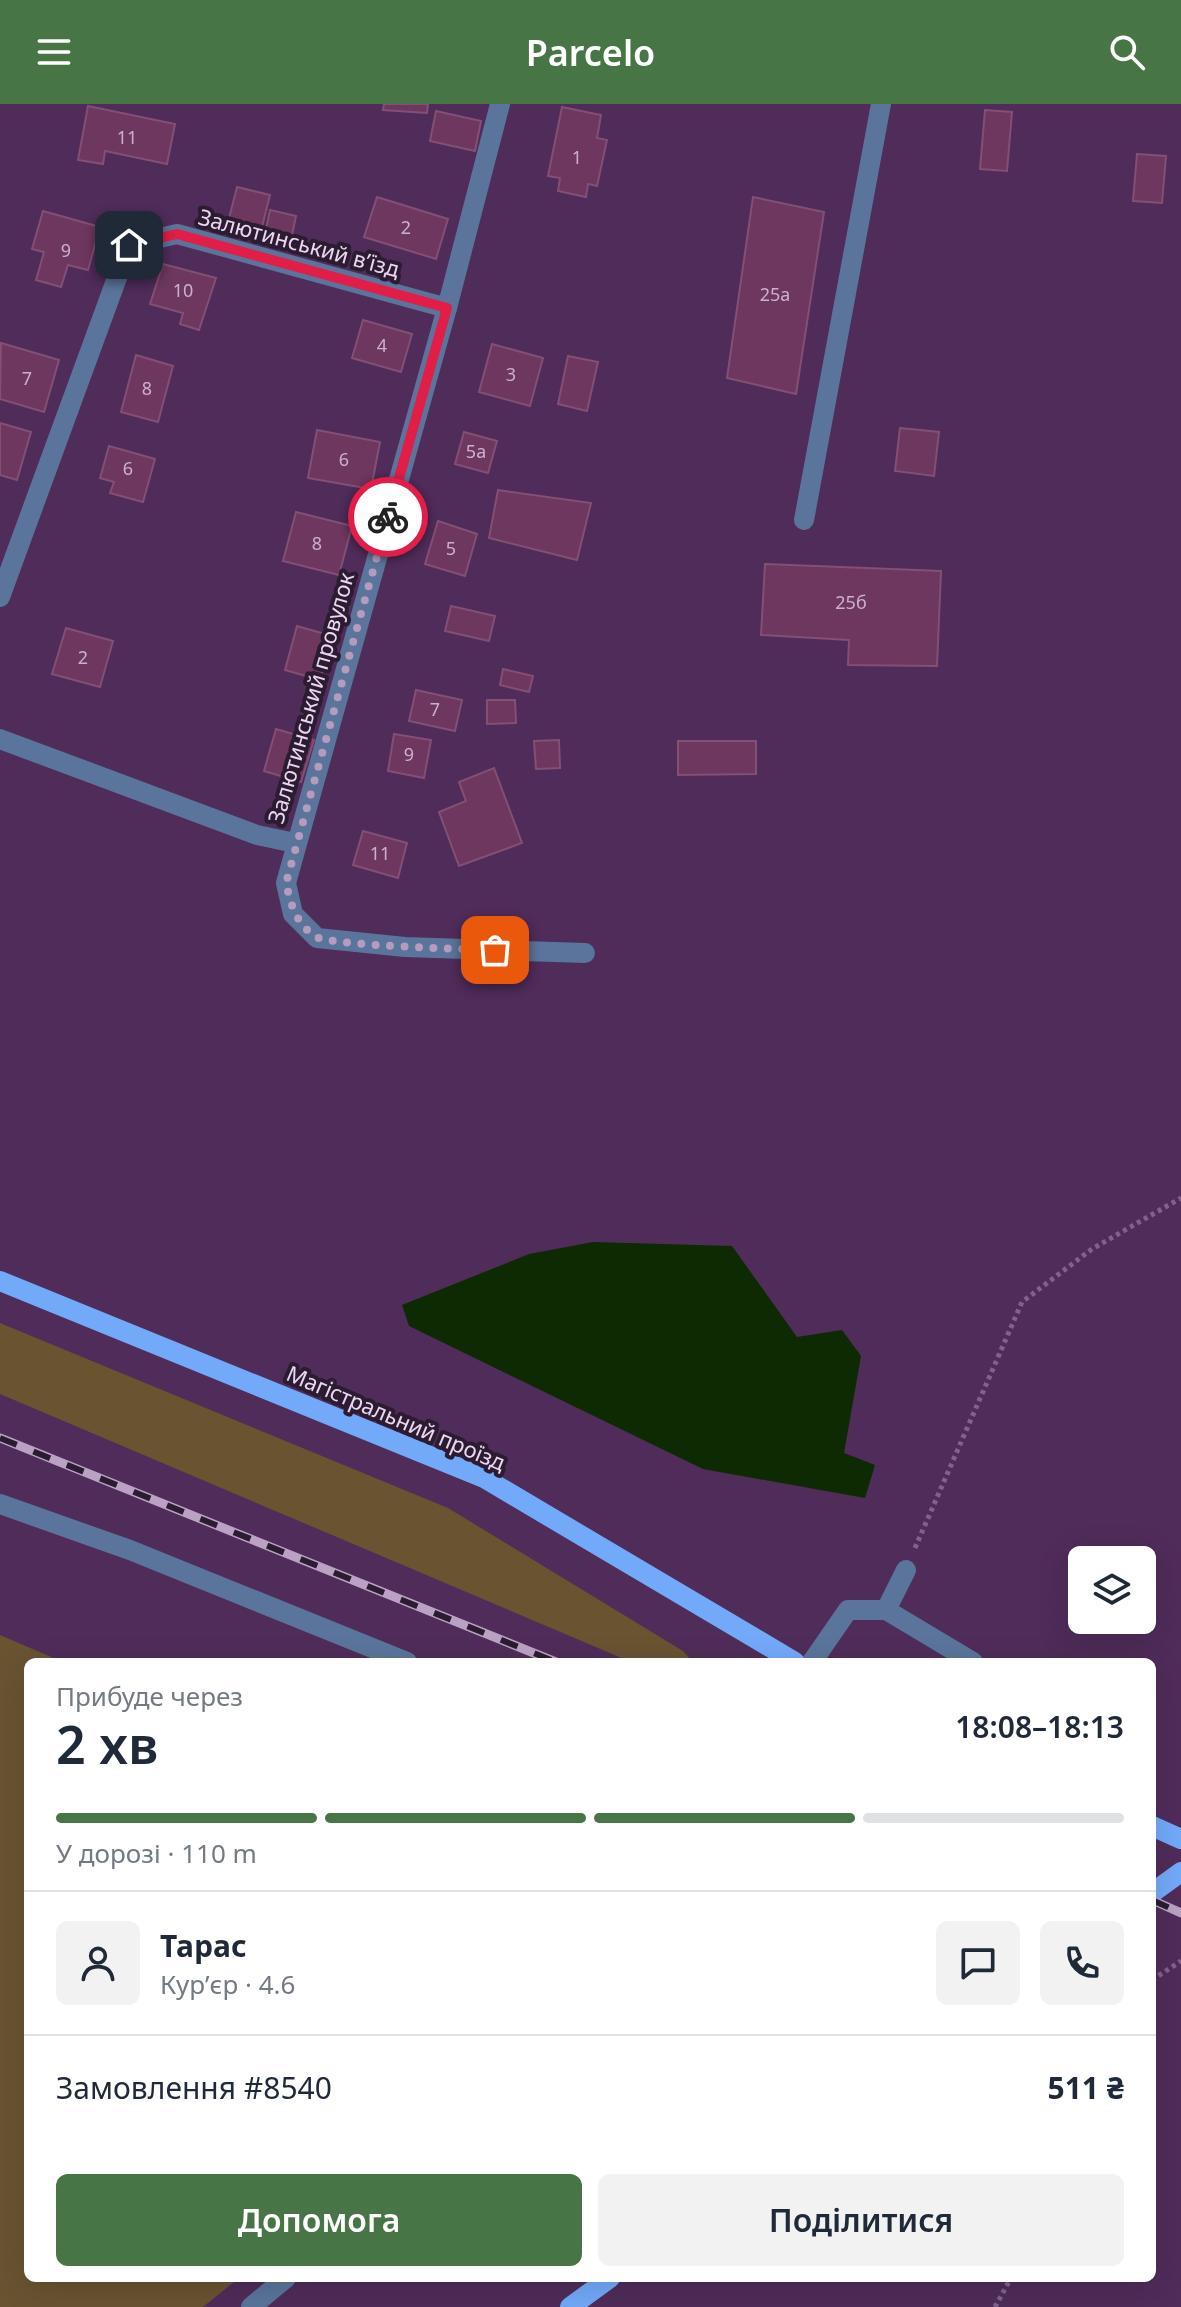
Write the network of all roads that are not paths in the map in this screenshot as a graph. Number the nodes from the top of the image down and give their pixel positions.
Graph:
1 (500, 104) edge
2 (881, 104) edge
3 (447, 308) junction
4 (804, 520) dead end
5 (0, 597) edge
6 (0, 739) edge
7 (295, 843) junction
8 (585, 953) dead end
9 (0, 1281) edge
10 (0, 1504) edge
11 (906, 1570) road end
12 (886, 1610) junction
13 (397, 1658) edge
14 (788, 1658) edge
15 (815, 1658) edge
16 (966, 1658) edge
17 (1156, 1828) edge
18 (1181, 1839) edge
19 (1181, 1872) edge
20 (1156, 1890) edge
21 (281, 2282) edge
22 (604, 2282) edge
23 (251, 2307) edge
24 (570, 2307) edge

1 - 3 street, Залютинський провулок
2 - 4 street
3 - 5 street, Залютинський в’їзд
3 - 7 street, Залютинський провулок
6 - 7 street
7 - 8 street, Залютинський провулок
9 - 14 main road, Магістральний проїзд
10 - 13 street
11 - 12 street
12 - 15 street
12 - 16 street
17 - 18 main road
19 - 20 main road
21 - 23 street
22 - 24 main road

